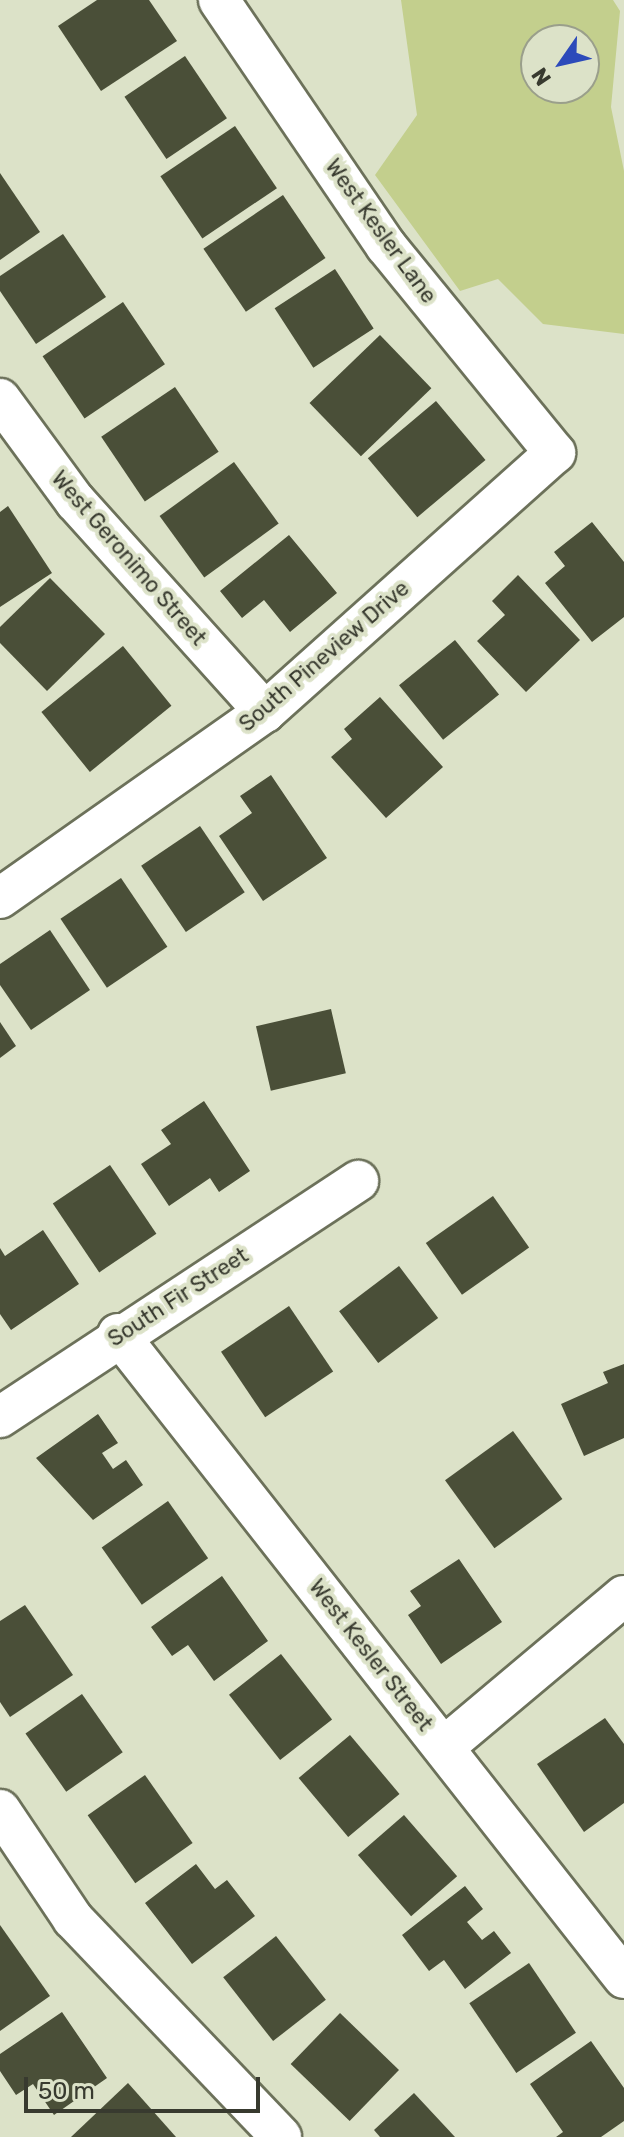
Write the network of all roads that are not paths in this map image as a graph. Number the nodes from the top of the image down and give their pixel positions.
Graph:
1 (219, 0) edge
2 (0, 399) edge
3 (555, 453) joint
4 (265, 712) junction
5 (0, 898) edge
6 (358, 1181) dead end
7 (118, 1334) junction
8 (0, 1417) edge
9 (624, 1596) edge
10 (444, 1747) junction
11 (0, 1810) edge
12 (624, 1978) edge
13 (281, 2137) edge

1 - 3 street, West Kesler Lane
2 - 4 street, West Geronimo Street
3 - 4 street, South Pineview Drive
4 - 5 street, South Pineview Drive
6 - 7 street, South Fir Street
7 - 8 street, South Fir Street
7 - 10 street, West Kesler Street
9 - 10 street
10 - 12 street, West Kesler Street
11 - 13 street

